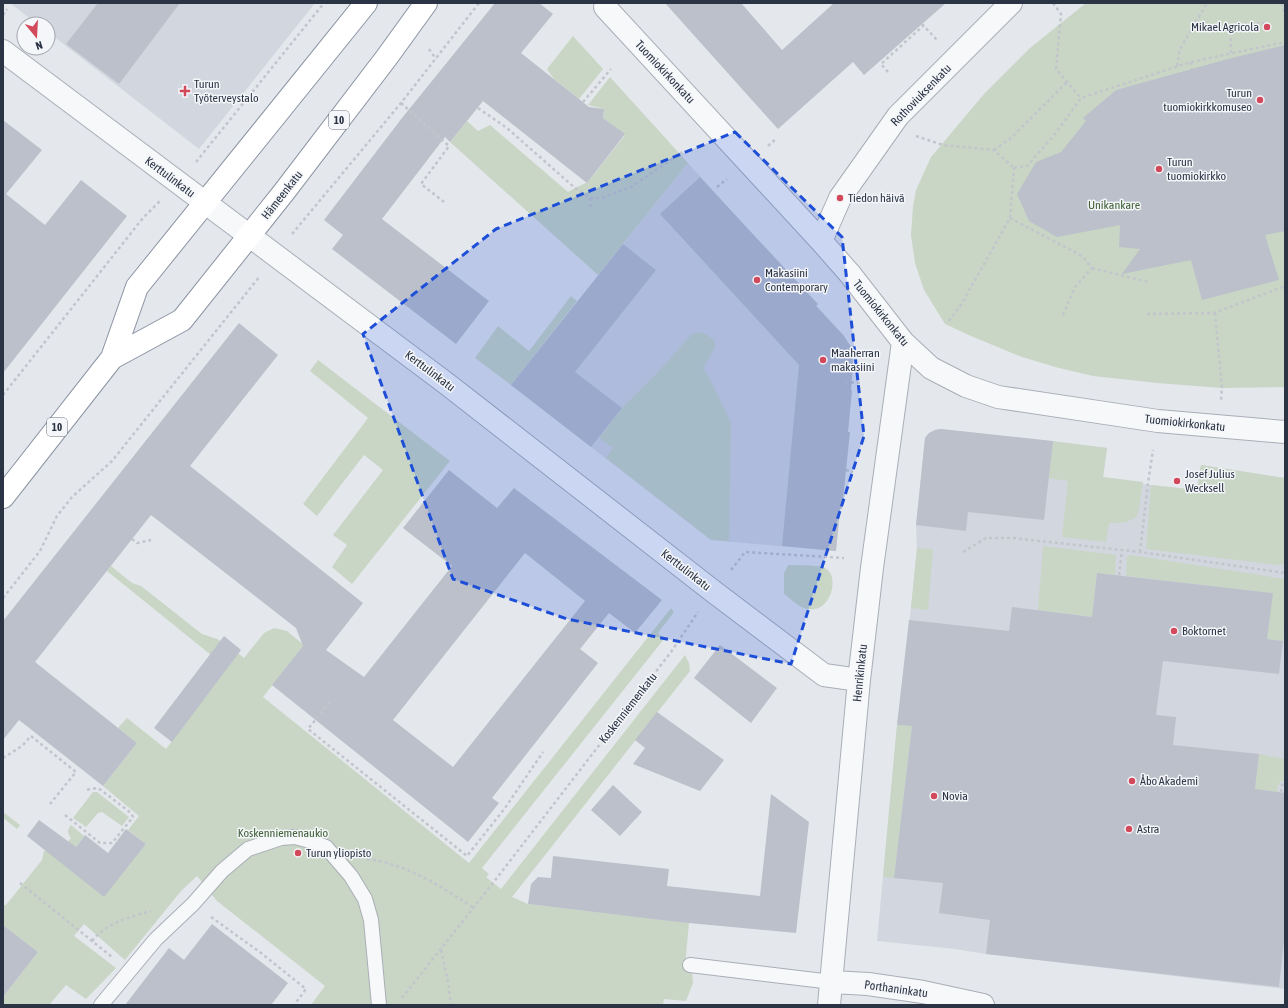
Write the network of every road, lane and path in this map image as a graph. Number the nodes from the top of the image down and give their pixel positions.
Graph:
1 (324, 3) edge
2 (366, 3) edge
3 (426, 3) edge
4 (479, 3) edge
5 (1012, 3) edge
6 (1053, 3) edge
7 (1207, 3) edge
8 (1282, 3) edge
9 (605, 7) dead end
10 (7, 9) dead end
11 (3, 15) edge
12 (1285, 17) edge
13 (1268, 23) dead end
14 (931, 33) dead end
15 (1285, 42) edge
16 (429, 49) dead end
17 (3, 51) edge
18 (1231, 54) junction
19 (436, 59) junction
20 (1191, 62) junction
21 (1177, 66) junction
22 (611, 69) dead end
23 (1192, 69) dead end
24 (888, 72) dead end
25 (1067, 82) junction
26 (1081, 98) junction
27 (584, 102) dead end
28 (401, 103) junction
29 (478, 108) dead end
30 (890, 126) junction
31 (994, 150) junction
32 (684, 151) dead end
33 (200, 158) dead end
34 (1014, 168) junction
35 (590, 198) junction
36 (205, 202) junction
37 (444, 202) dead end
38 (591, 209) dead end
39 (144, 218) dead end
40 (1010, 218) junction
41 (297, 228) dead end
42 (249, 236) junction
43 (821, 241) junction
44 (1092, 268) junction
45 (1148, 282) dead end
46 (1285, 286) edge
47 (244, 294) dead end
48 (1214, 313) junction
49 (1147, 314) dead end
50 (1062, 317) dead end
51 (949, 321) dead end
52 (903, 342) junction
53 (112, 358) junction
54 (845, 382) dead end
55 (863, 383) dead end
56 (1222, 388) dead end
57 (3, 395) edge
58 (1285, 432) edge
59 (1153, 450) dead end
60 (846, 470) dead end
61 (853, 472) dead end
62 (3, 497) edge
63 (132, 539) dead end
64 (151, 540) dead end
65 (1122, 550) junction
66 (963, 552) dead end
67 (1140, 552) junction
68 (844, 558) dead end
69 (731, 570) dead end
70 (1285, 573) edge
71 (1119, 575) dead end
72 (3, 598) edge
73 (695, 617) dead end
74 (859, 680) junction
75 (330, 702) dead end
76 (543, 752) dead end
77 (3, 758) edge
78 (76, 765) dead end
79 (73, 770) junction
80 (1285, 783) edge
81 (85, 790) dead end
82 (1280, 792) dead end
83 (50, 804) dead end
84 (64, 816) dead end
85 (339, 862) junction
86 (20, 883) dead end
87 (191, 907) junction
88 (474, 908) junction
89 (92, 941) junction
90 (440, 950) junction
91 (108, 953) dead end
92 (690, 965) dead end
93 (832, 982) junction
94 (401, 999) dead end
95 (100, 1005) edge
96 (294, 1005) edge
97 (379, 1005) edge
98 (451, 1005) edge
99 (829, 1005) edge
100 (983, 1005) edge

1 - 33 path
2 - 36 highway, Hämeenkatu / 10
3 - 42 highway, Hämeenkatu / 10
4 - 19 path
5 - 30 street, Rothoviuksenkatu
6 - 25 path
7 - 21 path
8 - 12 path
9 - 43 street, Tuomiokirkonkatu
10 - 11 path
13 - 18 path
14 - 24 path
15 - 18 path
16 - 19 path
17 - 36 street, Kerttulinkatu
18 - 20 path
19 - 28 path
20 - 21 path
20 - 23 path
21 - 26 path
22 - 27 path
25 - 26 path
25 - 31 path
26 - 34 path
28 - 37 path
28 - 41 path
29 - 35 path
30 - 31 path
30 - 43 street, Rothoviuksenkatu
31 - 34 path
32 - 35 path
34 - 40 path
35 - 38 path
36 - 42 street, Kerttulinkatu
36 - 53 highway, Hämeenkatu / 10
39 - 57 path
40 - 44 path
40 - 51 path
42 - 53 highway, Hämeenkatu / 10
42 - 74 street, Kerttulinkatu
43 - 52 street, Tuomiokirkonkatu
44 - 45 path
44 - 50 path
46 - 48 path
47 - 72 path
48 - 49 path
48 - 56 path
52 - 58 street, Tuomiokirkonkatu
52 - 74 street, Henrikinkatu
53 - 62 highway, Hämeenkatu / 10
54 - 55 path
59 - 67 path
60 - 61 path
63 - 64 path
65 - 66 path
65 - 67 path
65 - 71 path
67 - 70 path
68 - 69 path
73 - 88 path, Koskenniemenkatu
74 - 93 street, Henrikinkatu
75 - 76 path
77 - 79 path
78 - 79 path
79 - 83 path
80 - 82 path
81 - 84 path
85 - 87 lane
85 - 88 path
85 - 97 lane
86 - 89 path
87 - 89 path
87 - 95 lane
87 - 96 path
88 - 90 path
89 - 91 path
90 - 94 path
90 - 98 path
92 - 93 lane
93 - 99 street, Henrikinkatu
93 - 100 street, Porthaninkatu

